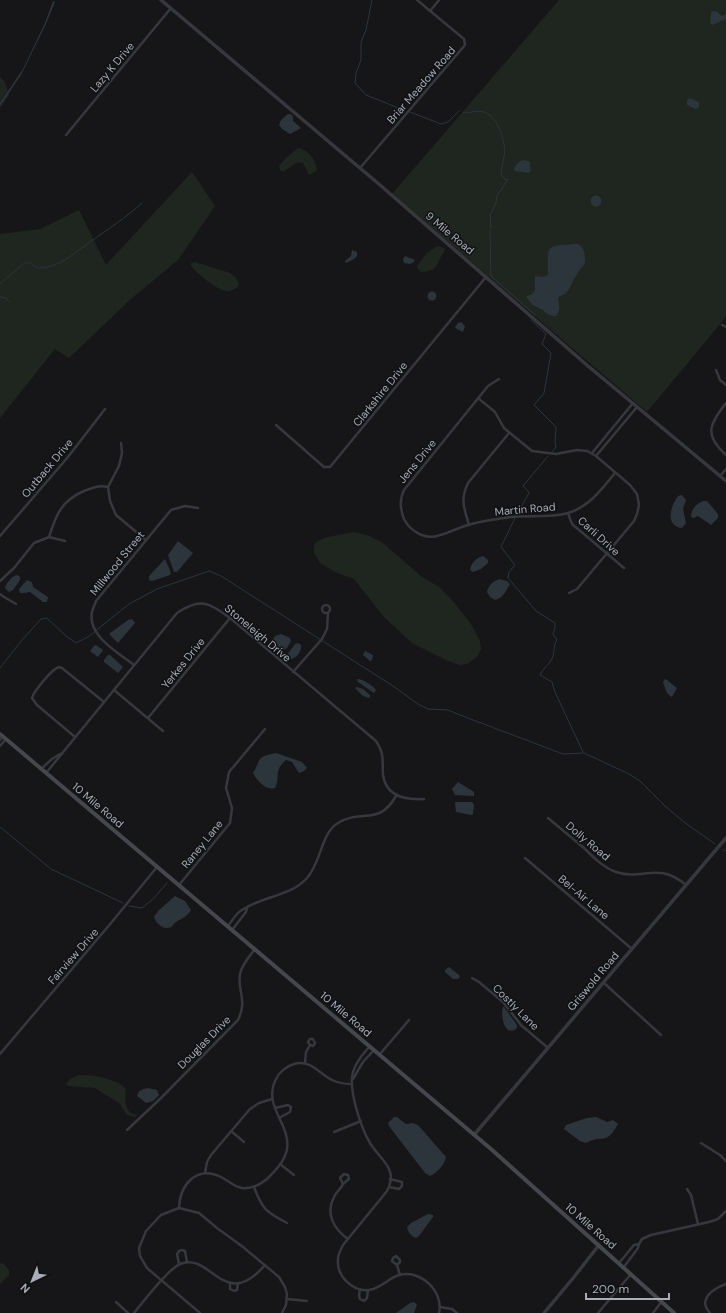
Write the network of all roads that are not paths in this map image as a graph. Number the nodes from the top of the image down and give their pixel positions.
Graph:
1 (161, 0) edge
2 (417, 0) edge
3 (439, 0) edge
4 (171, 8) junction
5 (430, 11) junction
6 (66, 135) dead end
7 (360, 168) junction
8 (487, 277) junction
9 (722, 325) dead end
10 (726, 327) edge
11 (716, 370) dead end
12 (499, 379) dead end
13 (726, 385) edge
14 (478, 398) junction
15 (633, 403) junction
16 (726, 403) edge
17 (637, 407) junction
18 (105, 408) dead end
19 (276, 425) dead end
20 (509, 433) junction
21 (121, 442) dead end
22 (592, 453) junction
23 (726, 455) edge
24 (596, 456) junction
25 (726, 469) edge
26 (616, 473) junction
27 (720, 476) junction
28 (726, 481) edge
29 (108, 487) junction
30 (198, 508) dead end
31 (568, 513) junction
32 (469, 525) junction
33 (0, 536) edge
34 (49, 537) junction
35 (146, 540) junction
36 (65, 541) dead end
37 (607, 554) junction
38 (624, 568) dead end
39 (0, 581) edge
40 (569, 593) dead end
41 (0, 594) edge
42 (16, 604) dead end
43 (328, 614) dead end
44 (230, 618) junction
45 (134, 665) junction
46 (293, 672) junction
47 (114, 690) junction
48 (104, 702) junction
49 (148, 718) junction
50 (265, 729) dead end
51 (163, 731) dead end
52 (2, 737) edge
53 (75, 737) junction
54 (0, 746) edge
55 (61, 754) junction
56 (41, 769) junction
57 (46, 773) junction
58 (396, 796) junction
59 (424, 800) dead end
60 (548, 818) dead end
61 (726, 838) edge
62 (525, 858) dead end
63 (157, 867) junction
64 (179, 885) junction
65 (686, 885) junction
66 (247, 908) junction
67 (227, 926) junction
68 (232, 930) junction
69 (255, 949) junction
70 (632, 949) junction
71 (472, 978) dead end
72 (604, 983) junction
73 (409, 1020) dead end
74 (661, 1035) dead end
75 (310, 1045) dead end
76 (370, 1046) junction
77 (548, 1048) junction
78 (374, 1050) junction
79 (0, 1054) edge
80 (380, 1054) junction
81 (304, 1063) junction
82 (353, 1079) junction
83 (352, 1084) junction
84 (272, 1099) junction
85 (275, 1108) junction
86 (279, 1118) junction
87 (361, 1121) junction
88 (127, 1130) dead end
89 (231, 1131) junction
90 (334, 1132) dead end
91 (474, 1135) junction
92 (244, 1142) dead end
93 (701, 1142) dead end
94 (726, 1161) edge
95 (280, 1164) junction
96 (206, 1173) junction
97 (294, 1175) dead end
98 (390, 1179) junction
99 (343, 1184) dead end
100 (254, 1187) junction
101 (389, 1187) junction
102 (687, 1189) dead end
103 (179, 1208) junction
104 (726, 1211) edge
105 (709, 1222) junction
106 (287, 1223) dead end
107 (698, 1224) junction
108 (710, 1226) dead end
109 (348, 1239) junction
110 (639, 1244) junction
111 (599, 1245) junction
112 (187, 1262) junction
113 (619, 1263) junction
114 (179, 1264) junction
115 (266, 1265) junction
116 (397, 1265) dead end
117 (624, 1267) junction
118 (631, 1274) junction
119 (400, 1275) junction
120 (162, 1280) junction
121 (230, 1283) junction
122 (238, 1283) junction
123 (726, 1284) edge
124 (360, 1289) junction
125 (368, 1290) junction
126 (287, 1299) junction
127 (307, 1301) dead end
128 (116, 1302) dead end
129 (662, 1302) junction
130 (440, 1307) junction
131 (128, 1313) edge
132 (134, 1313) edge
133 (200, 1313) edge
134 (282, 1313) edge
135 (439, 1313) edge
136 (458, 1313) edge
137 (544, 1313) edge
138 (598, 1313) edge
139 (652, 1313) edge
140 (674, 1313) edge
141 (710, 1313) edge

1 - 4 street, 9 Mile Road
2 - 5 street, Briar Meadow Road
3 - 5 street
4 - 6 street, Lazy K Drive
4 - 7 street, 9 Mile Road
5 - 7 street, Briar Meadow Road
7 - 8 street, 9 Mile Road
8 - 15 street, 9 Mile Road
8 - 19 street, Clarkshire Drive
9 - 10 street
11 - 13 street
12 - 14 street, Jens Drive
14 - 20 street
14 - 32 street, Jens Drive
15 - 17 street, 9 Mile Road
15 - 22 street
16 - 23 street
17 - 24 street
17 - 27 street, 9 Mile Road
18 - 33 street, Outback Drive
20 - 22 street
20 - 32 street
21 - 29 street
22 - 24 street
24 - 26 street
25 - 27 street
26 - 31 street, Martin Road
26 - 37 street
27 - 28 street, 9 Mile Road
29 - 34 street
29 - 35 street
30 - 35 street, Millwood Street
31 - 32 street, Martin Road
31 - 37 street, Carli Drive
34 - 36 street
34 - 39 street
35 - 45 street, Millwood Street
37 - 38 street, Carli Drive
37 - 40 street
41 - 42 street
43 - 46 street
44 - 45 street, Stoneleigh Drive
44 - 46 street, Stoneleigh Drive
44 - 49 street, Yerkes Drive
45 - 47 street, Stoneleigh Drive
46 - 58 street, Stoneleigh Drive
47 - 48 street, Stoneleigh Drive
47 - 49 street
48 - 53 street, Stoneleigh Drive
48 - 53 street
49 - 51 street
50 - 64 street, Raney Lane
52 - 54 street
52 - 56 main road, 10 Mile Road
53 - 55 street, Stoneleigh Drive
55 - 56 street, Stoneleigh Drive
55 - 57 street, Stoneleigh Drive
56 - 57 main road, 10 Mile Road
57 - 63 main road, 10 Mile Road
58 - 59 street
58 - 66 street
60 - 65 street, Dolly Road
61 - 65 street, Griswold Road
62 - 70 street, Bel-Air Lane
63 - 64 main road, 10 Mile Road
63 - 79 street, Fairview Drive
64 - 67 main road, 10 Mile Road
65 - 70 street, Griswold Road
66 - 67 street
66 - 68 street
67 - 68 main road, 10 Mile Road
68 - 69 main road, 10 Mile Road
69 - 76 main road, 10 Mile Road
69 - 88 street, Douglas Drive
70 - 72 street, Griswold Road
71 - 77 street, Costly Lane
72 - 74 street
72 - 77 street, Griswold Road
73 - 80 street
75 - 81 street
76 - 78 main road, 10 Mile Road
76 - 82 street
77 - 91 street, Griswold Road
78 - 80 main road, 10 Mile Road
78 - 82 street
80 - 91 main road, 10 Mile Road
81 - 83 street
81 - 84 street
82 - 83 street
83 - 87 street
84 - 85 street
84 - 89 street
85 - 86 street
85 - 86 street
86 - 95 street
87 - 90 street
87 - 98 street
89 - 92 street
89 - 96 street
91 - 111 main road, 10 Mile Road
93 - 94 street
95 - 97 street
95 - 100 street
96 - 100 street
96 - 103 street
98 - 101 street
98 - 101 street
99 - 109 street
100 - 106 street
101 - 109 street
102 - 107 street
103 - 115 street
103 - 120 street
104 - 105 street
105 - 107 street
105 - 108 street
107 - 110 street
109 - 124 street
110 - 113 street
110 - 117 street
111 - 113 main road, 10 Mile Road
111 - 137 street
112 - 114 street
112 - 114 street
112 - 121 street
113 - 117 main road, 10 Mile Road
114 - 120 street
115 - 122 street
115 - 126 street
116 - 119 street
117 - 118 main road, 10 Mile Road
118 - 129 main road, 10 Mile Road
118 - 138 street
119 - 125 street
119 - 130 street
120 - 132 street
120 - 133 street
121 - 122 street
121 - 122 street
123 - 141 street
124 - 125 street
124 - 125 street
126 - 127 street
126 - 134 street
128 - 131 street
129 - 139 street
129 - 140 main road, 10 Mile Road
130 - 135 street
130 - 136 street

